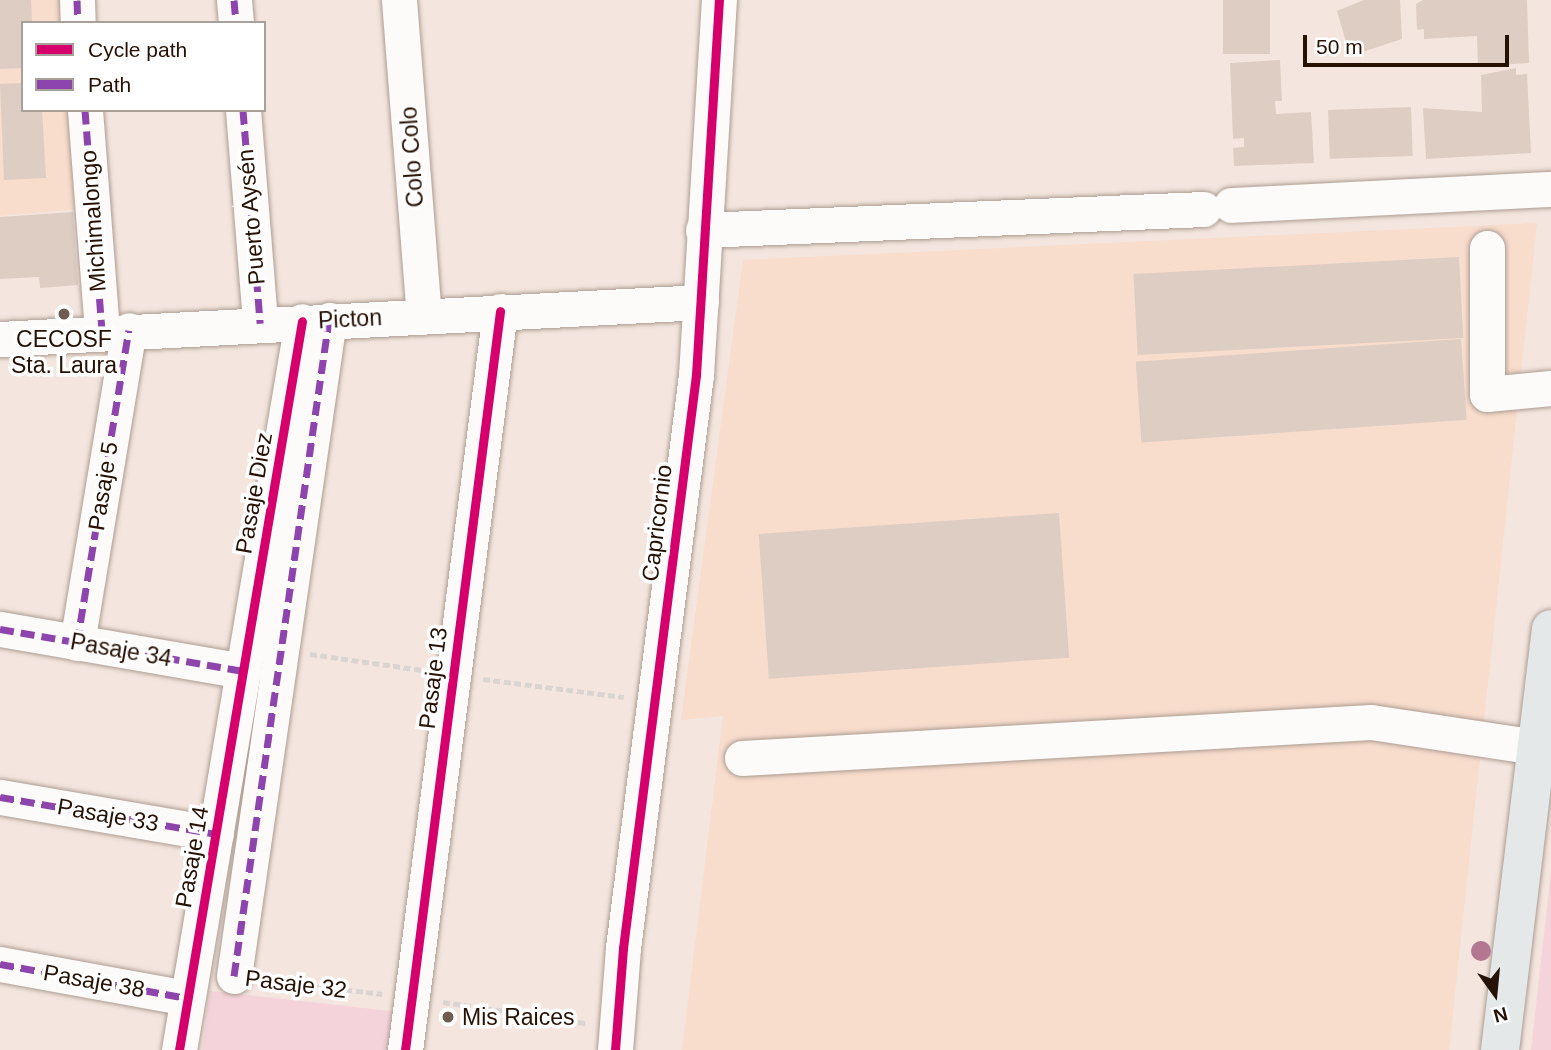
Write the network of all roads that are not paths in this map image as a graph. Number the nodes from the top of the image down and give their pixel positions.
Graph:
1 (77, 0) edge
2 (234, 0) edge
3 (399, 0) edge
4 (719, 0) edge
5 (78, 21) edge
6 (236, 21) edge
7 (85, 112) edge
8 (243, 112) edge
9 (1551, 189) edge
10 (703, 230) junction
11 (1487, 248) dead end
12 (701, 302) junction
13 (500, 311) junction
14 (424, 315) junction
15 (316, 321) junction
16 (260, 323) junction
17 (115, 331) junction
18 (0, 339) edge
19 (1551, 388) edge
20 (0, 629) edge
21 (1551, 629) edge
22 (77, 643) junction
23 (243, 671) junction
24 (1537, 747) junction
25 (742, 758) dead end
26 (0, 797) edge
27 (215, 834) junction
28 (0, 964) edge
29 (234, 976) road end
30 (187, 998) junction
31 (616, 1039) edge
32 (179, 1050) edge
33 (405, 1050) edge
34 (1500, 1050) edge

1 - 5 street
2 - 6 street
3 - 14 street, Colo Colo
4 - 10 street, Capricornio
7 - 17 street, Michimalongo
8 - 16 street, Puerto Aysén
9 - 10 street
10 - 12 street, Capricornio
11 - 19 street
12 - 13 street, Picton
12 - 31 street, Capricornio
13 - 14 street, Picton
13 - 33 street, Pasaje 13
14 - 15 street, Picton
15 - 16 street, Picton
15 - 23 street, Pasaje Diez
15 - 29 street
16 - 17 street, Picton
17 - 18 street, Picton
17 - 22 street, Pasaje 5
20 - 22 street, Pasaje 34
21 - 24 main road
22 - 23 street, Pasaje 34
23 - 27 street, Pasaje 14
24 - 25 street
24 - 34 main road
26 - 27 street, Pasaje 33
27 - 30 street, Pasaje 14
28 - 30 street, Pasaje 38
30 - 32 street, Pasaje 14

